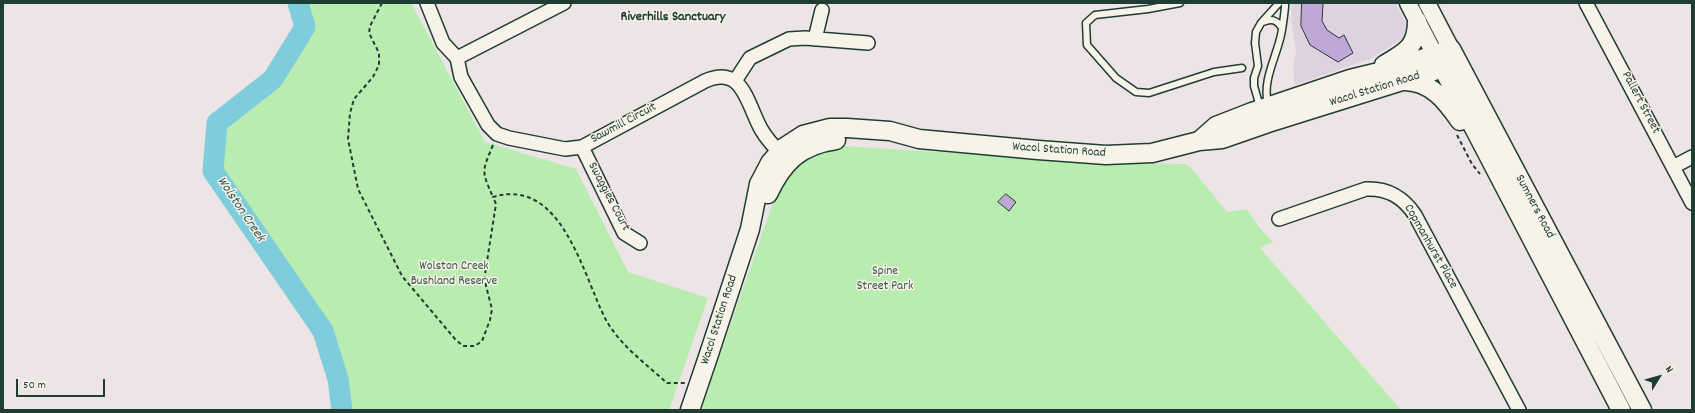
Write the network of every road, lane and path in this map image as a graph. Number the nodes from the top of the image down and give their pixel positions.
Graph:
1 (382, 3) edge
2 (428, 3) edge
3 (564, 3) edge
4 (1180, 3) edge
5 (1279, 3) edge
6 (1285, 3) edge
7 (1408, 3) edge
8 (1427, 3) edge
9 (1586, 3) edge
10 (822, 10) dead end
11 (1417, 20) junction
12 (1261, 23) junction
13 (1282, 28) junction
14 (815, 39) junction
15 (868, 43) dead end
16 (457, 58) junction
17 (1447, 58) junction
18 (1242, 68) dead end
19 (1366, 75) junction
20 (736, 81) junction
21 (1401, 81) junction
22 (1268, 115) junction
23 (497, 134) junction
24 (582, 147) junction
25 (784, 157) junction
26 (1692, 157) edge
27 (1673, 167) junction
28 (1509, 195) junction
29 (493, 197) junction
30 (1692, 203) edge
31 (1279, 219) dead end
32 (640, 243) dead end
33 (697, 388) junction
34 (690, 410) edge
35 (1519, 410) edge
36 (1621, 410) edge
37 (1642, 410) edge

1 - 29 path
2 - 16 street
3 - 16 street
4 - 18 lane
5 - 12 lane
6 - 13 lane
7 - 11 street, Sumners Road
8 - 17 street, Sumners Road
9 - 27 street, Pallert Street
10 - 14 street
11 - 17 street, Sumners Road
11 - 19 main road
12 - 13 lane
12 - 22 lane
13 - 22 lane
14 - 15 street
14 - 20 street
16 - 23 street
17 - 19 main road, Wacol Station Road
17 - 21 main road, Wacol Station Road
17 - 28 main road, Sumners Road
17 - 37 main road, Sumners Road
19 - 22 main road, Wacol Station Road
20 - 24 street, Sawmill Circuit
20 - 25 street
21 - 22 main road, Wacol Station Road
21 - 28 main road
22 - 25 main road, Wacol Station Road
23 - 24 street, Sawmill Circuit
23 - 29 path
24 - 32 street, Swaggies Court
25 - 33 main road, Wacol Station Road
26 - 27 street
27 - 30 street, Pallert Street
28 - 36 main road, Sumners Road
29 - 33 path
31 - 35 street, Copmanhurst Place
33 - 34 main road, Wacol Station Road

